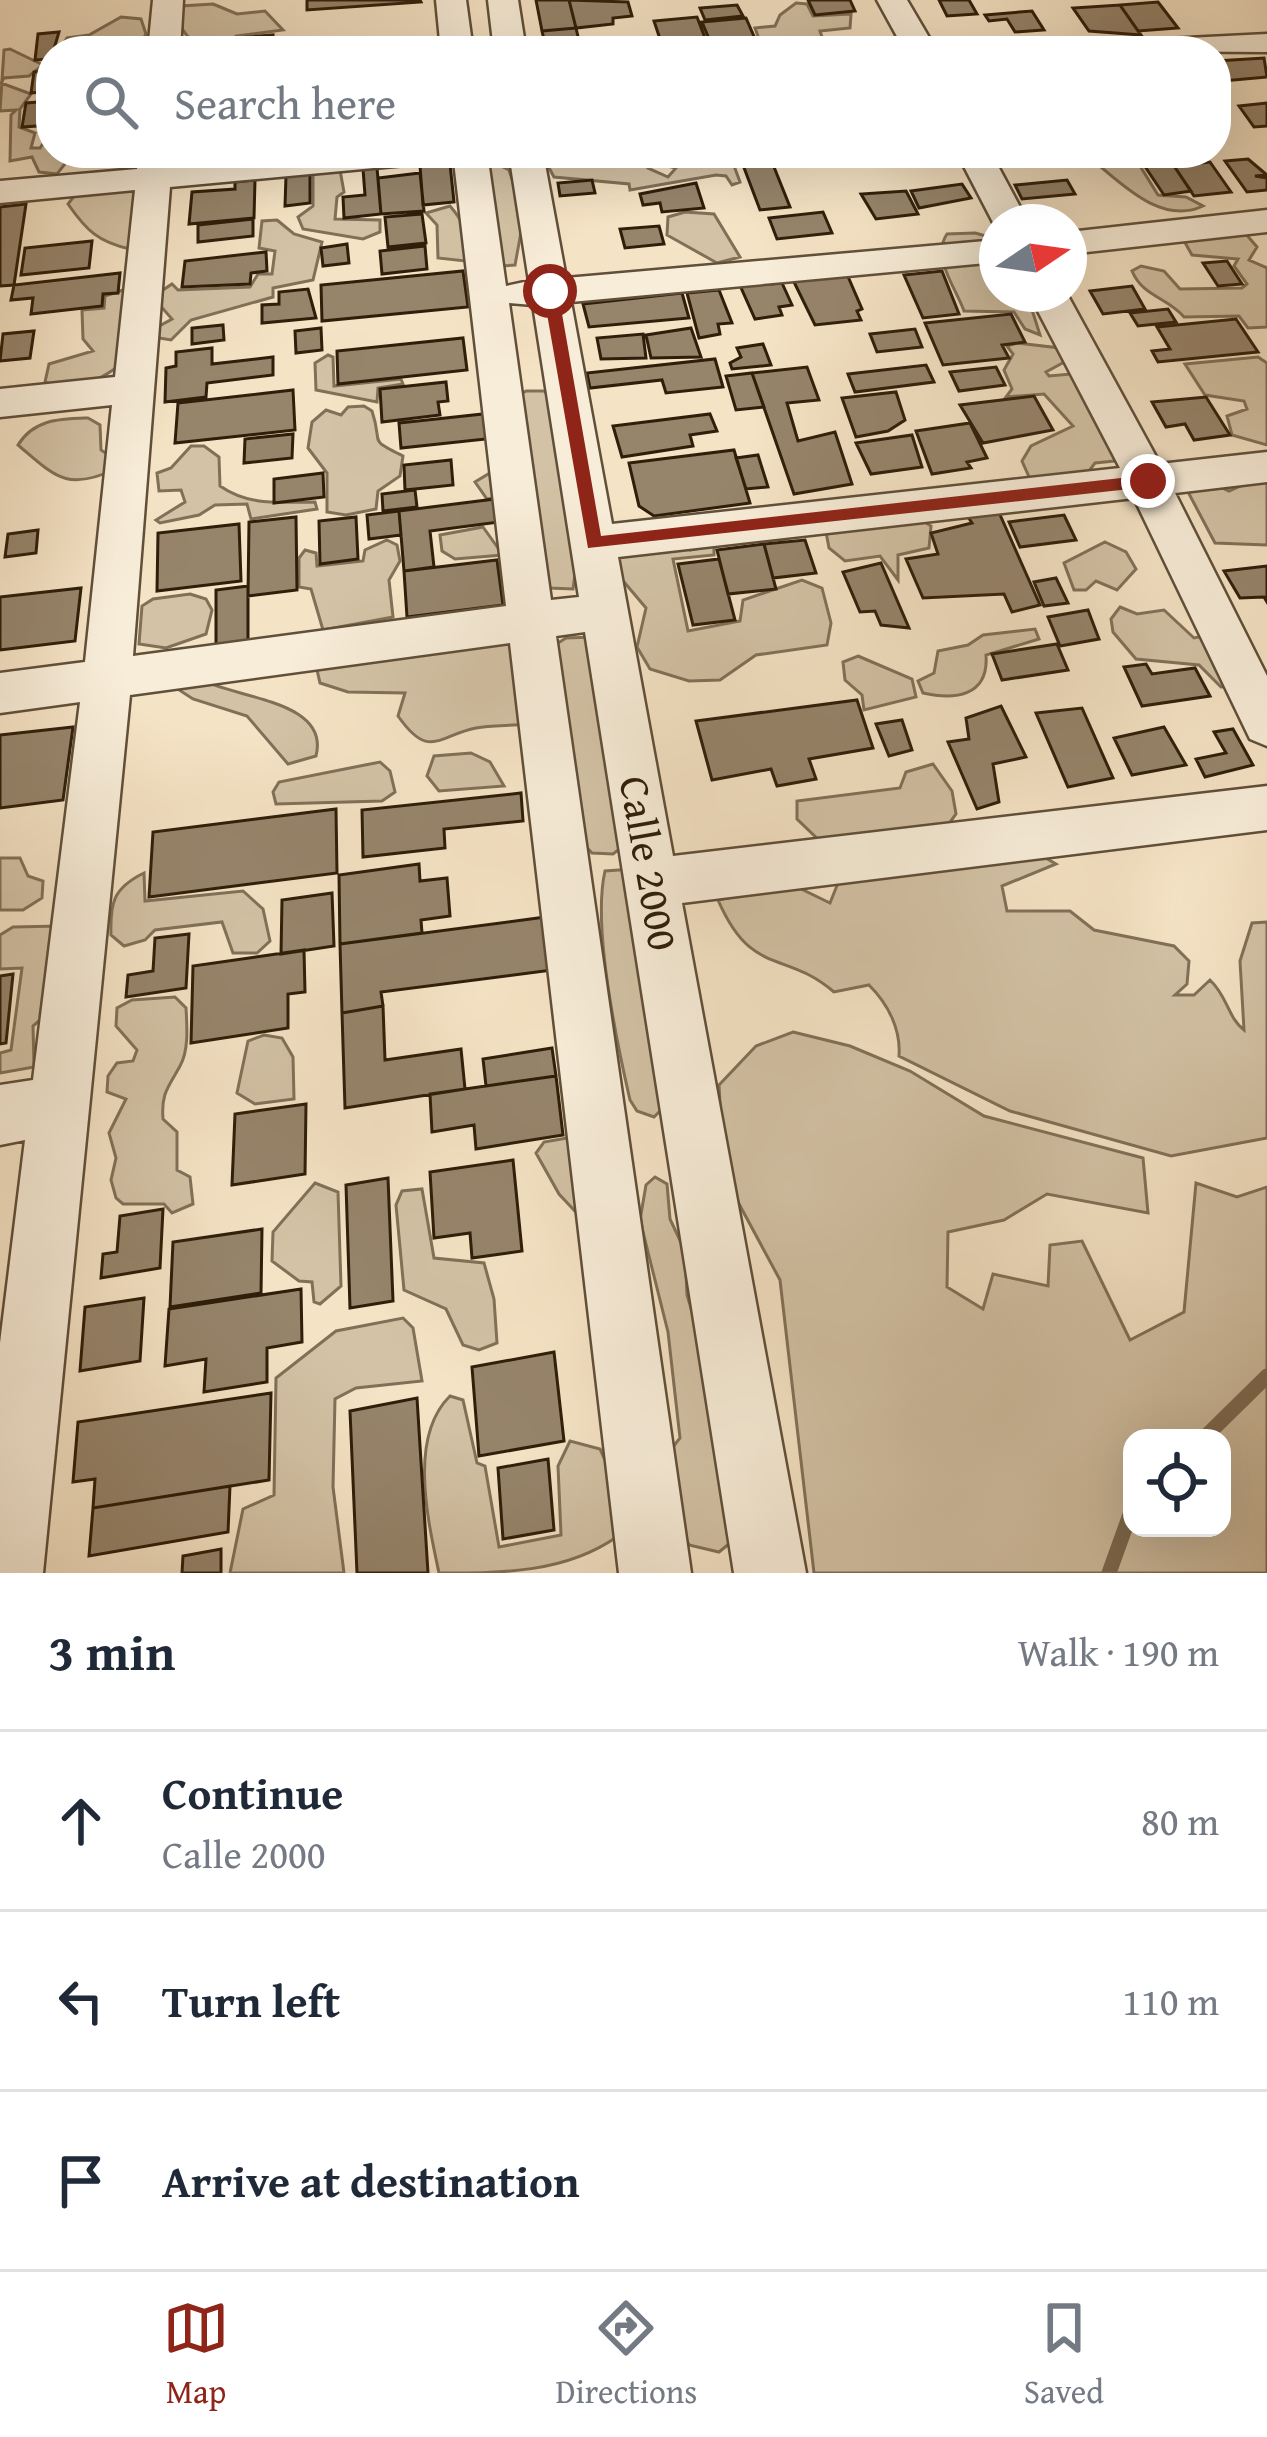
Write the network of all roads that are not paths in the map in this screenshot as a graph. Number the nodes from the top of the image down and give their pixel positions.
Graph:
1 (168, 0) edge
2 (451, 0) edge
3 (503, 0) edge
4 (892, 0) edge
5 (165, 36) edge
6 (455, 36) edge
7 (509, 36) edge
8 (912, 36) edge
9 (1267, 43) edge
10 (1231, 45) edge
11 (143, 168) edge
12 (155, 168) edge
13 (472, 168) edge
14 (529, 168) edge
15 (982, 168) edge
16 (0, 192) edge
17 (1001, 204) edge
18 (1267, 221) edge
19 (1087, 241) edge
20 (979, 252) edge
21 (550, 291) junction
22 (489, 297) junction
23 (1058, 312) edge
24 (133, 389) junction
25 (0, 403) edge
26 (1267, 467) edge
27 (1148, 481) junction
28 (594, 543) junction
29 (608, 611) junction
30 (531, 620) junction
31 (107, 680) junction
32 (0, 693) edge
33 (1267, 725) edge
34 (1267, 808) edge
35 (653, 882) junction
36 (58, 1105) junction
37 (0, 1115) edge
38 (7, 1573) edge
39 (655, 1573) edge
40 (770, 1573) edge

1 - 5 street
2 - 6 street
3 - 7 street
4 - 8 street
9 - 10 street
11 - 16 street
12 - 24 street
13 - 22 street, Calle 2000
14 - 21 street, Calle 2000
15 - 17 street
18 - 19 street
20 - 21 street
21 - 22 street
21 - 28 street, Calle 2000
22 - 30 street, Calle 2000
23 - 27 street
24 - 25 street
24 - 31 street
26 - 27 street
27 - 28 street
27 - 33 street
28 - 29 street, Calle 2000
29 - 30 street
29 - 35 street, Calle 2000
30 - 31 street
30 - 39 street, Calle 2000
31 - 32 street
31 - 36 street
34 - 35 street
35 - 40 street, Calle 2000
36 - 37 street
36 - 38 street

